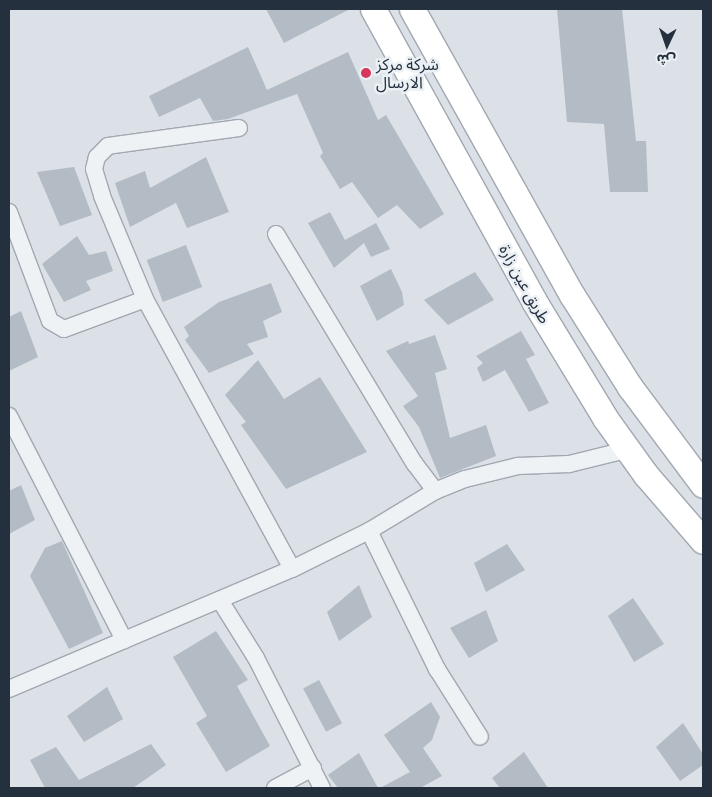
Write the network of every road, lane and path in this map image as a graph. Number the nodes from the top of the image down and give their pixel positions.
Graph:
1 (373, 9) edge
2 (412, 9) edge
3 (239, 128) dead end
4 (9, 212) edge
5 (276, 234) dead end
6 (145, 299) junction
7 (9, 416) edge
8 (626, 450) junction
9 (703, 485) edge
10 (435, 491) junction
11 (369, 531) junction
12 (703, 541) edge
13 (292, 569) junction
14 (221, 602) junction
15 (124, 640) junction
16 (9, 689) edge
17 (480, 736) dead end
18 (312, 768) junction
19 (274, 788) edge
20 (322, 788) edge

1 - 8 main road, طريق عين زارة
2 - 9 main road
3 - 6 street
4 - 6 street
5 - 10 street
6 - 13 street
7 - 15 street
8 - 10 street
8 - 12 main road, طريق عين زارة
10 - 11 street
11 - 13 street
11 - 17 street
13 - 14 street
14 - 15 street
14 - 18 street
15 - 16 street
18 - 19 street
18 - 20 street

